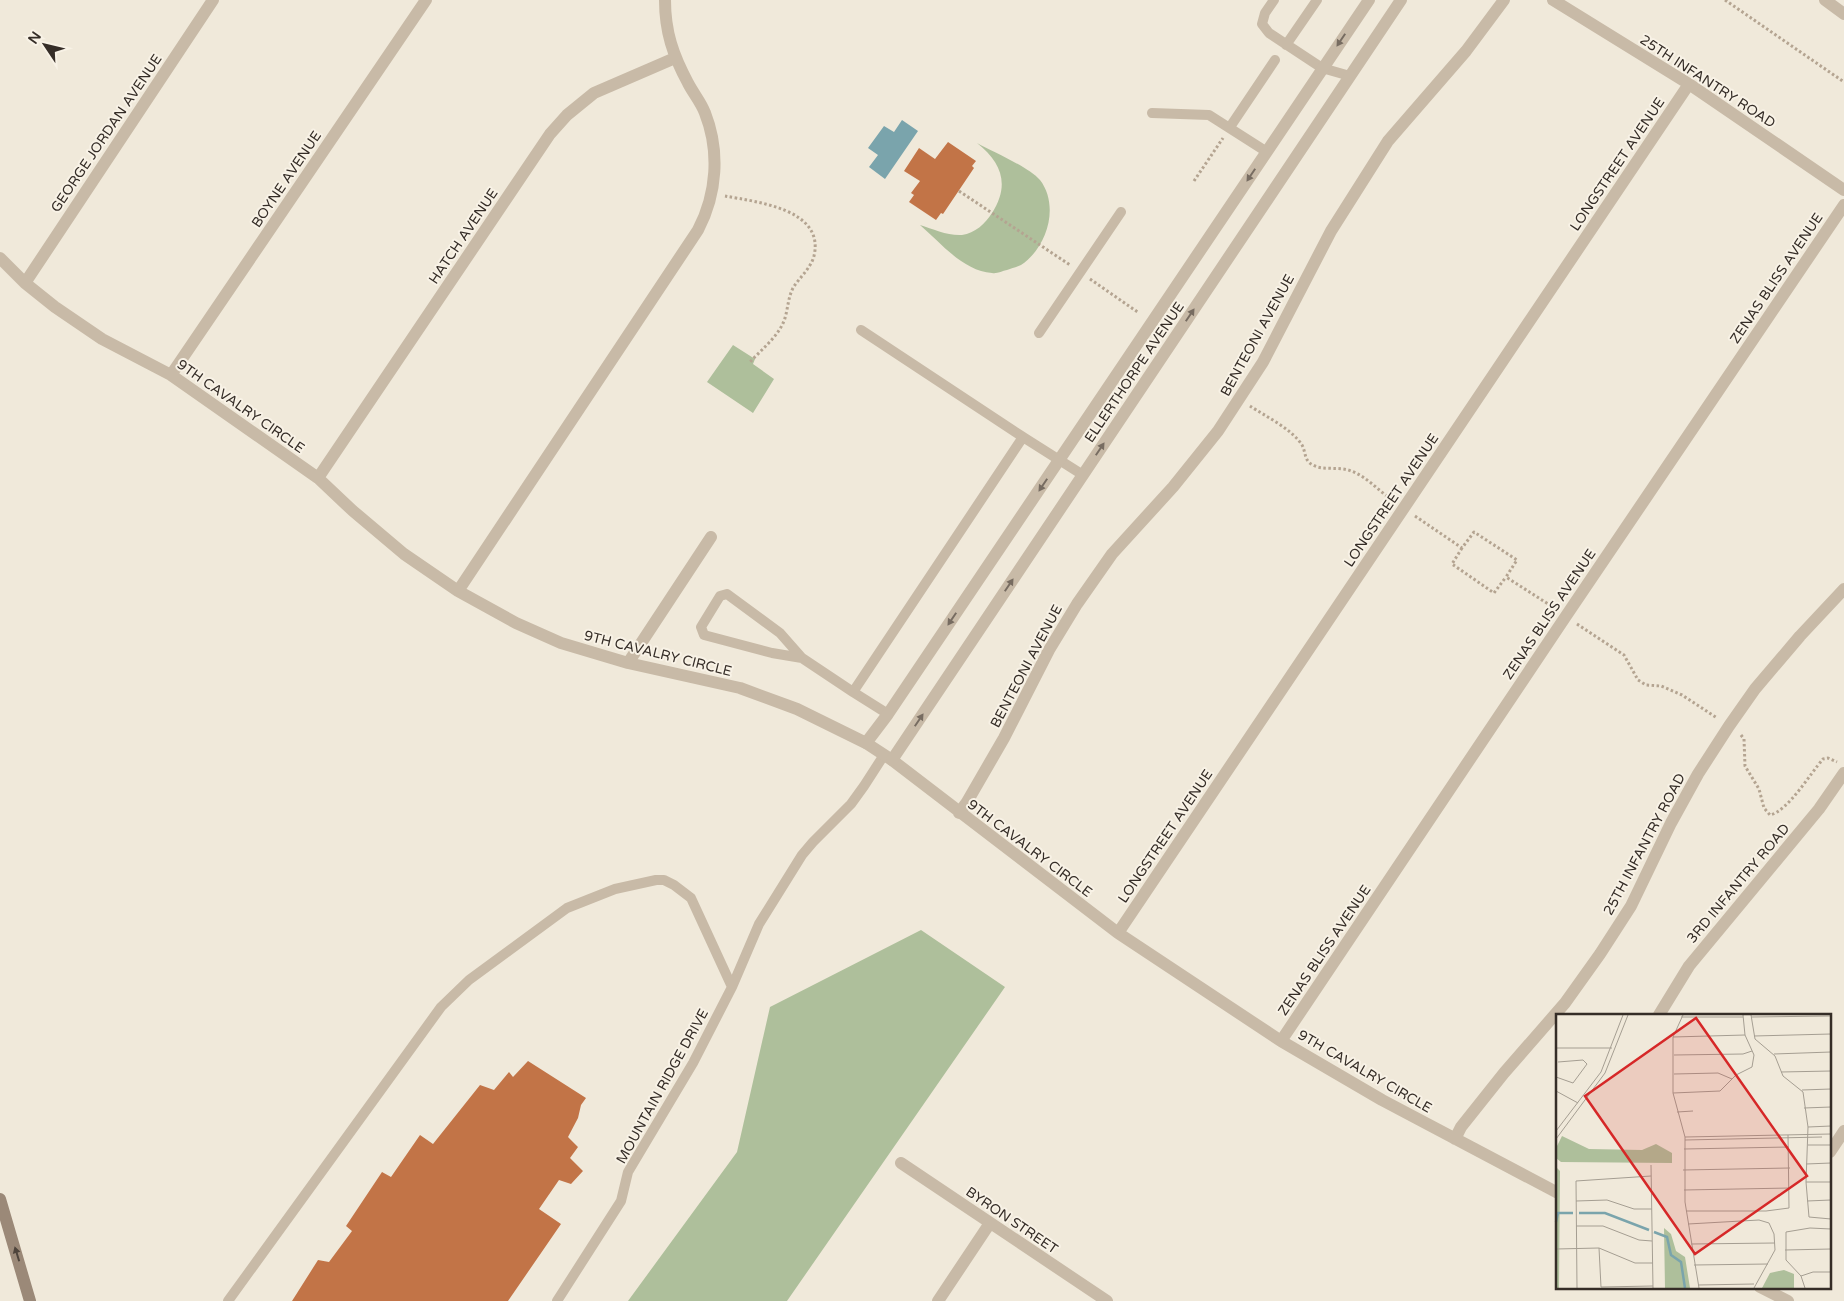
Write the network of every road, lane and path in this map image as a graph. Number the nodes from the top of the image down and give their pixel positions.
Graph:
1 (213, 0) edge
2 (426, 0) edge
3 (665, 0) edge
4 (1274, 0) edge
5 (1317, 0) edge
6 (1369, 0) edge
7 (1401, 0) edge
8 (1504, 0) edge
9 (1553, 0) edge
10 (1725, 0) edge
11 (1825, 0) edge
12 (1844, 14) edge
13 (1286, 45) junction
14 (675, 58) junction
15 (1275, 60) dead end
16 (1322, 68) junction
17 (1350, 76) junction
18 (1844, 82) edge
19 (1688, 84) junction
20 (1152, 113) dead end
21 (1230, 127) junction
22 (1267, 152) junction
23 (1194, 181) dead end
24 (1844, 190) edge
25 (959, 191) dead end
26 (724, 196) dead end
27 (1844, 205) edge
28 (1122, 212) dead end
29 (0, 258) edge
30 (1080, 272) junction
31 (25, 283) junction
32 (1139, 313) dead end
33 (861, 330) dead end
34 (1039, 333) dead end
35 (750, 362) dead end
36 (171, 375) junction
37 (1023, 437) junction
38 (1059, 460) junction
39 (1083, 475) junction
40 (318, 478) junction
41 (711, 537) dead end
42 (1462, 548) dead end
43 (1506, 577) dead end
44 (1844, 589) edge
45 (458, 591) junction
46 (802, 658) junction
47 (628, 663) junction
48 (853, 692) junction
49 (888, 714) junction
50 (866, 743) junction
51 (888, 758) junction
52 (1844, 773) edge
53 (959, 813) junction
54 (1118, 933) junction
55 (732, 987) junction
56 (1556, 1014) edge
57 (1556, 1014) edge
58 (1660, 1014) edge
59 (1282, 1041) junction
60 (1844, 1131) edge
61 (1455, 1139) junction
62 (1832, 1149) edge
63 (901, 1163) dead end
64 (1556, 1192) edge
65 (0, 1199) edge
66 (990, 1223) junction
67 (1762, 1288) edge
68 (30, 1301) edge
69 (228, 1301) edge
70 (557, 1301) edge
71 (938, 1301) edge
72 (1107, 1301) edge
73 (1788, 1301) edge

1 - 31 street, GEORGE JORDAN AVENUE
2 - 36 street, BOYNE AVENUE
3 - 14 street
4 - 13 lane
5 - 13 lane
6 -> 16 street, ELLERTHORPE AVENUE
7 - 17 street, ELLERTHORPE AVENUE
8 - 53 street, BENTEONI AVENUE
9 - 19 street, 25TH INFANTRY ROAD
10 - 18 path
11 - 12 street
13 - 16 lane
14 - 40 street, HATCH AVENUE
14 - 45 street
15 - 21 lane
16 - 17 lane
16 - 22 street, ELLERTHORPE AVENUE
39 -> 17 street, ELLERTHORPE AVENUE
19 - 24 street, 25TH INFANTRY ROAD
19 - 54 street, LONGSTREET AVENUE
20 - 21 lane
21 - 22 lane
21 - 23 path
22 -> 38 street, ELLERTHORPE AVENUE
25 - 30 path
26 - 35 path
27 - 59 street, ZENAS BLISS AVENUE
28 - 30 lane
29 - 31 street, 9TH CAVALRY CIRCLE
30 - 32 path
30 - 34 lane
31 - 36 street, 9TH CAVALRY CIRCLE
33 - 37 lane
36 - 40 street, 9TH CAVALRY CIRCLE
37 - 38 lane
37 - 48 lane
38 - 39 lane
38 -> 49 street, ELLERTHORPE AVENUE
51 -> 39 street, ELLERTHORPE AVENUE
40 - 45 street, 9TH CAVALRY CIRCLE
41 - 47 street
42 - 43 path
44 - 57 street, 25TH INFANTRY ROAD
45 - 47 street, 9TH CAVALRY CIRCLE
46 - 46 lane
46 - 48 lane
47 - 50 street, 9TH CAVALRY CIRCLE
48 - 49 lane
49 - 50 street, ELLERTHORPE AVENUE
50 - 51 street, 9TH CAVALRY CIRCLE
51 - 53 street, 9TH CAVALRY CIRCLE
51 - 55 lane, MOUNTAIN RIDGE DRIVE
52 - 58 street, 3RD INFANTRY ROAD
53 - 54 street, 9TH CAVALRY CIRCLE
54 - 59 street, 9TH CAVALRY CIRCLE
55 - 69 lane
55 - 70 lane, MOUNTAIN RIDGE DRIVE
56 - 61 street, 25TH INFANTRY ROAD
59 - 61 street, 9TH CAVALRY CIRCLE
60 - 62 street
61 - 64 street, 9TH CAVALRY CIRCLE
63 - 66 street, BYRON STREET
68 -> 65 main road
66 - 71 street
66 - 72 street, BYRON STREET
67 - 73 street

